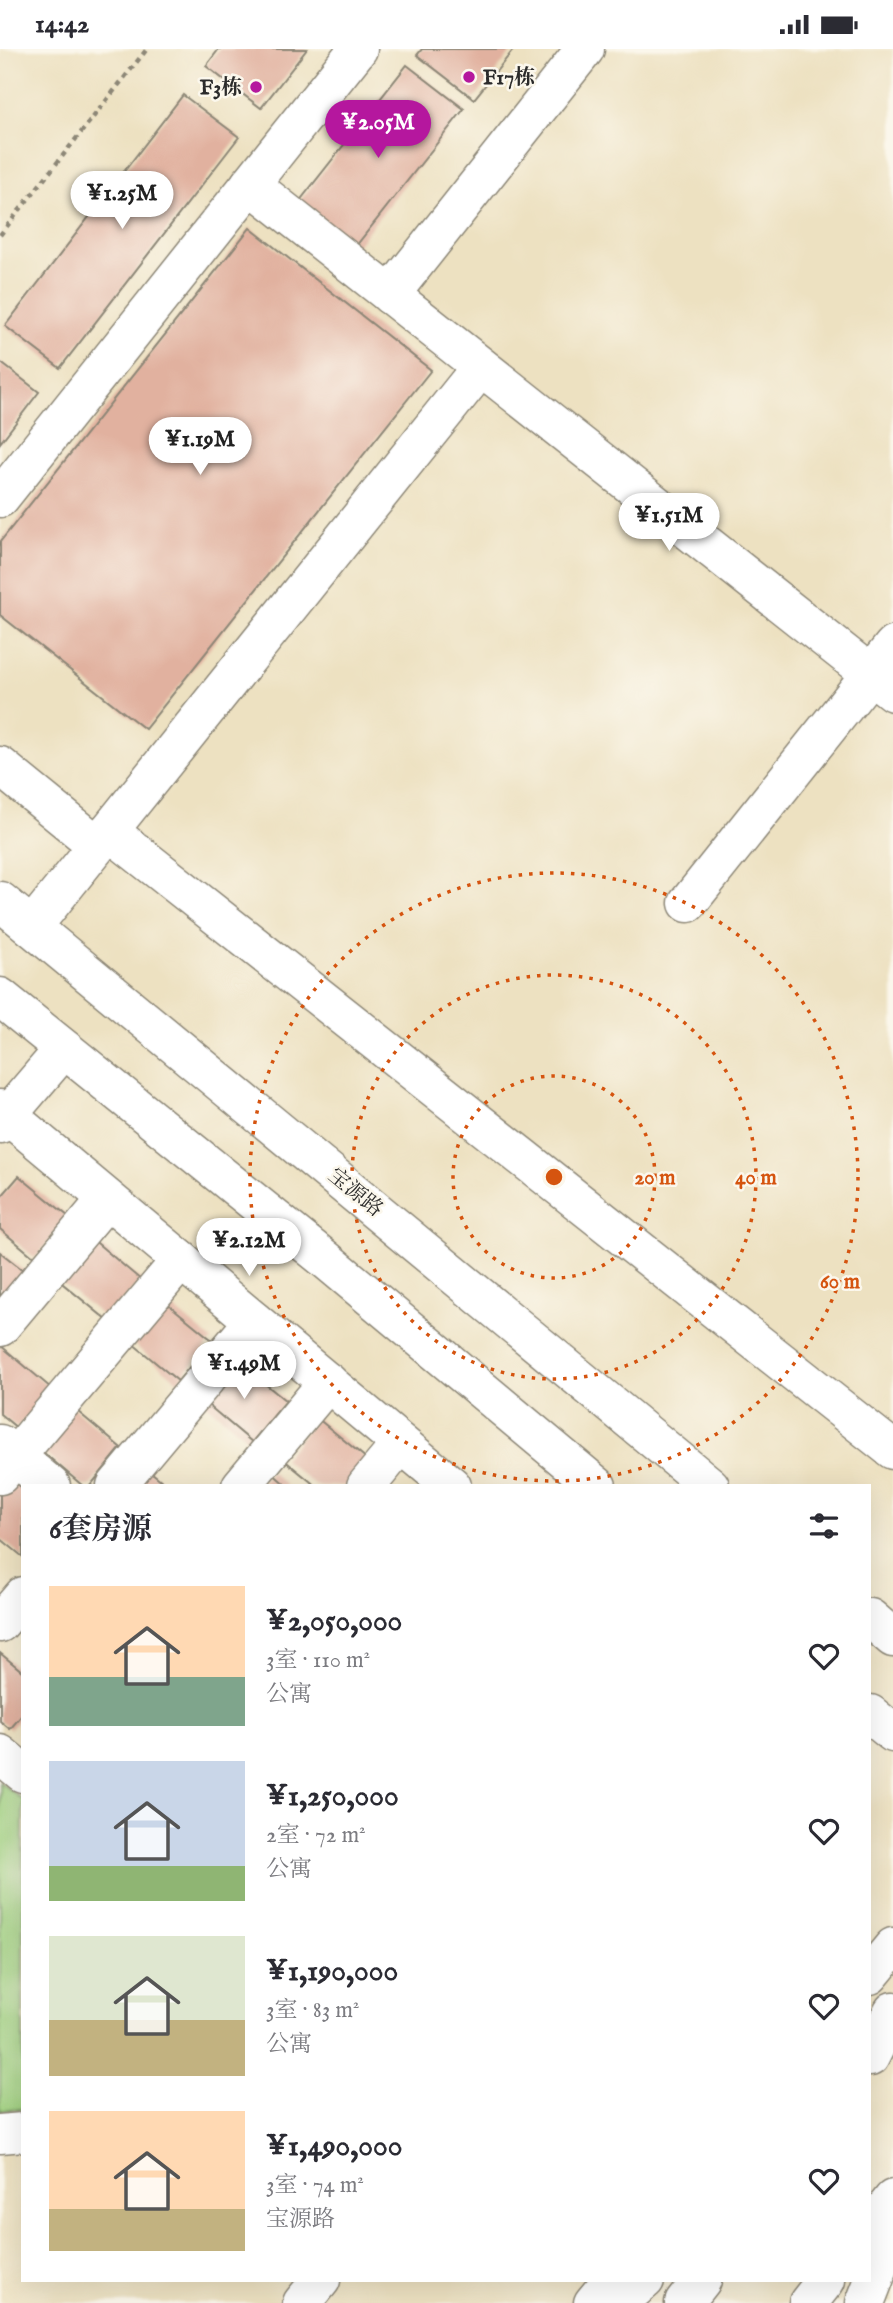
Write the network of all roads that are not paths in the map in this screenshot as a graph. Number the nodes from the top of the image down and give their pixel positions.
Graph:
1 (358, 49) edge
2 (585, 49) edge
3 (250, 184) junction
4 (390, 295) junction
5 (481, 367) junction
6 (0, 498) edge
7 (886, 670) edge
8 (0, 766) edge
9 (103, 838) junction
10 (0, 901) edge
11 (688, 904) dead end
12 (32, 927) junction
13 (0, 997) edge
14 (64, 1049) junction
15 (2, 1116) edge
16 (107, 1199) junction
17 (181, 1260) junction
18 (254, 1321) junction
19 (0, 1327) edge
20 (328, 1382) junction
21 (401, 1444) junction
22 (893, 1450) edge
23 (5, 1459) edge
24 (48, 1484) edge
25 (118, 1484) edge
26 (243, 1484) edge
27 (368, 1484) edge
28 (450, 1484) edge
29 (595, 1484) edge
30 (708, 1484) edge
31 (21, 1598) edge
32 (871, 1619) edge
33 (0, 1623) edge
34 (893, 1638) edge
35 (871, 1715) edge
36 (893, 1733) edge
37 (893, 1947) edge
38 (871, 1974) edge
39 (893, 2011) edge
40 (893, 2051) edge
41 (871, 2055) edge
42 (871, 2077) edge
43 (21, 2132) edge
44 (0, 2134) edge
45 (893, 2199) edge
46 (871, 2227) edge
47 (893, 2231) edge
48 (319, 2282) edge
49 (610, 2282) edge
50 (643, 2282) edge
51 (700, 2282) edge
52 (825, 2282) edge
53 (302, 2303) edge
54 (593, 2303) edge
55 (618, 2303) edge
56 (684, 2303) edge
57 (808, 2303) edge
58 (865, 2303) edge

1 - 3 street
2 - 4 street
3 - 4 street
3 - 6 street
4 - 5 street
5 - 7 street
5 - 9 street
7 - 11 street
8 - 9 street
9 - 12 street
9 - 22 street
10 - 12 street, 宝源路
12 - 30 street, 宝源路
13 - 14 street
14 - 15 street
14 - 29 street
15 - 16 street
16 - 17 street
16 - 19 street
17 - 18 street
17 - 23 street
18 - 20 street
18 - 25 street
20 - 21 street
20 - 26 street
21 - 27 street
21 - 28 street
23 - 24 street
31 - 33 street
32 - 34 street
35 - 36 street
37 - 38 street
39 - 41 street
40 - 42 street
43 - 44 street
45 - 46 street
47 - 58 street
48 - 53 street
49 - 54 street
50 - 55 street
51 - 56 street
52 - 57 street

